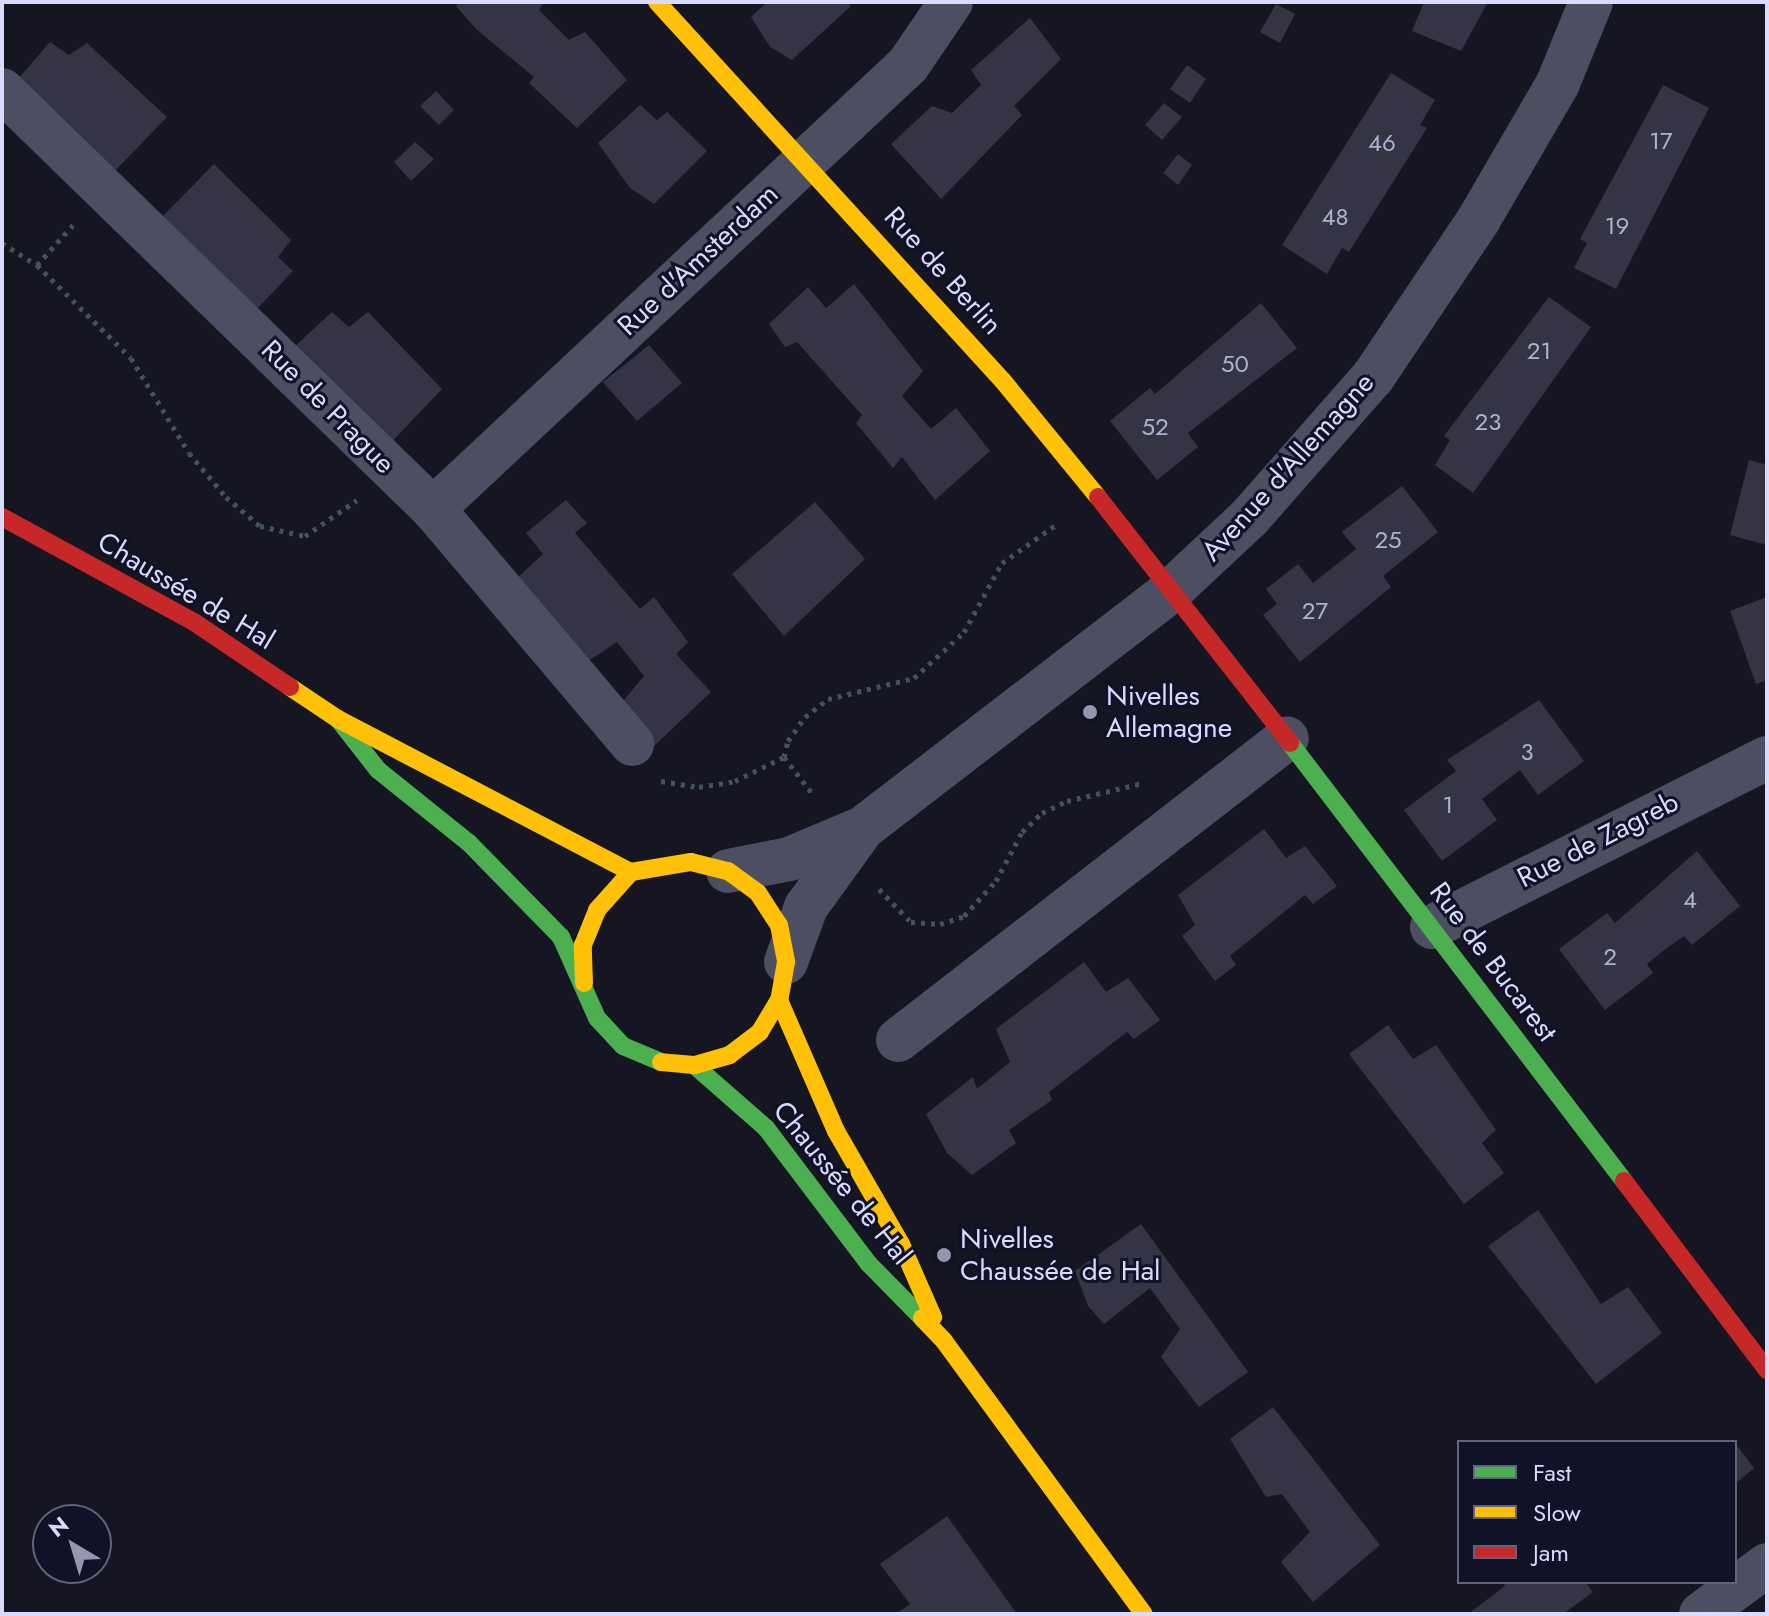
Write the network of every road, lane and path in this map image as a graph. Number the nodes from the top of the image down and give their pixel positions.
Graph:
1 (657, 2) edge
2 (951, 2) edge
3 (1591, 2) edge
4 (2, 90) edge
5 (805, 159) junction
6 (107, 187) junction
7 (2, 243) edge
8 (37, 265) junction
9 (394, 473) junction
10 (1099, 499) junction
11 (433, 509) junction
12 (2, 517) edge
13 (1173, 589) junction
14 (338, 719) junction
15 (1287, 738) junction
16 (632, 744) joint
17 (784, 757) junction
18 (1767, 758) edge
19 (1147, 782) dead end
20 (863, 828) junction
21 (728, 871) junction
22 (631, 872) junction
23 (1432, 927) junction
24 (782, 981) junction
25 (584, 983) junction
26 (898, 1040) dead end
27 (694, 1065) junction
28 (944, 1341) junction
29 (1767, 1370) edge
30 (1767, 1565) edge
31 (1144, 1614) edge
32 (1701, 1614) edge

1 - 5 main road, Rue de Berlin
2 - 5 street, Rue d'Amsterdam
3 - 13 street, Avenue d'Allemagne
4 - 6 street, Rue de Prague
5 - 10 main road, Rue de Berlin
5 - 11 street, Rue d'Amsterdam
6 - 8 path
6 - 9 street, Rue de Prague
7 - 8 path
8 - 9 path
9 - 11 street, Rue de Prague
10 - 13 main road, Rue de Berlin
10 - 17 path
11 - 16 street, Rue de Prague
12 - 14 main road, Chaussée de Hal
13 - 15 main road, Rue de Bucarest
13 - 20 street, Avenue d'Allemagne
14 - 22 main road, Chaussée de Hal
14 - 25 main road, Chaussée de Hal
15 - 23 main road, Rue de Bucarest
15 - 26 street
16 - 17 path
17 - 20 path
18 - 23 street, Rue de Zagreb
19 - 20 path
20 - 21 street, Avenue d'Allemagne
20 - 24 street, Avenue d'Allemagne
21 - 22 main road, Chaussée de Hal
21 - 24 main road, Chaussée de Hal
22 - 25 main road, Chaussée de Hal
23 - 29 main road, Rue de Bucarest
24 - 27 main road, Chaussée de Hal
24 - 28 main road, Chaussée de Hal
25 - 27 main road, Chaussée de Hal
27 - 28 main road, Chaussée de Hal
28 - 31 main road, Chaussée de Hal
30 - 32 street

